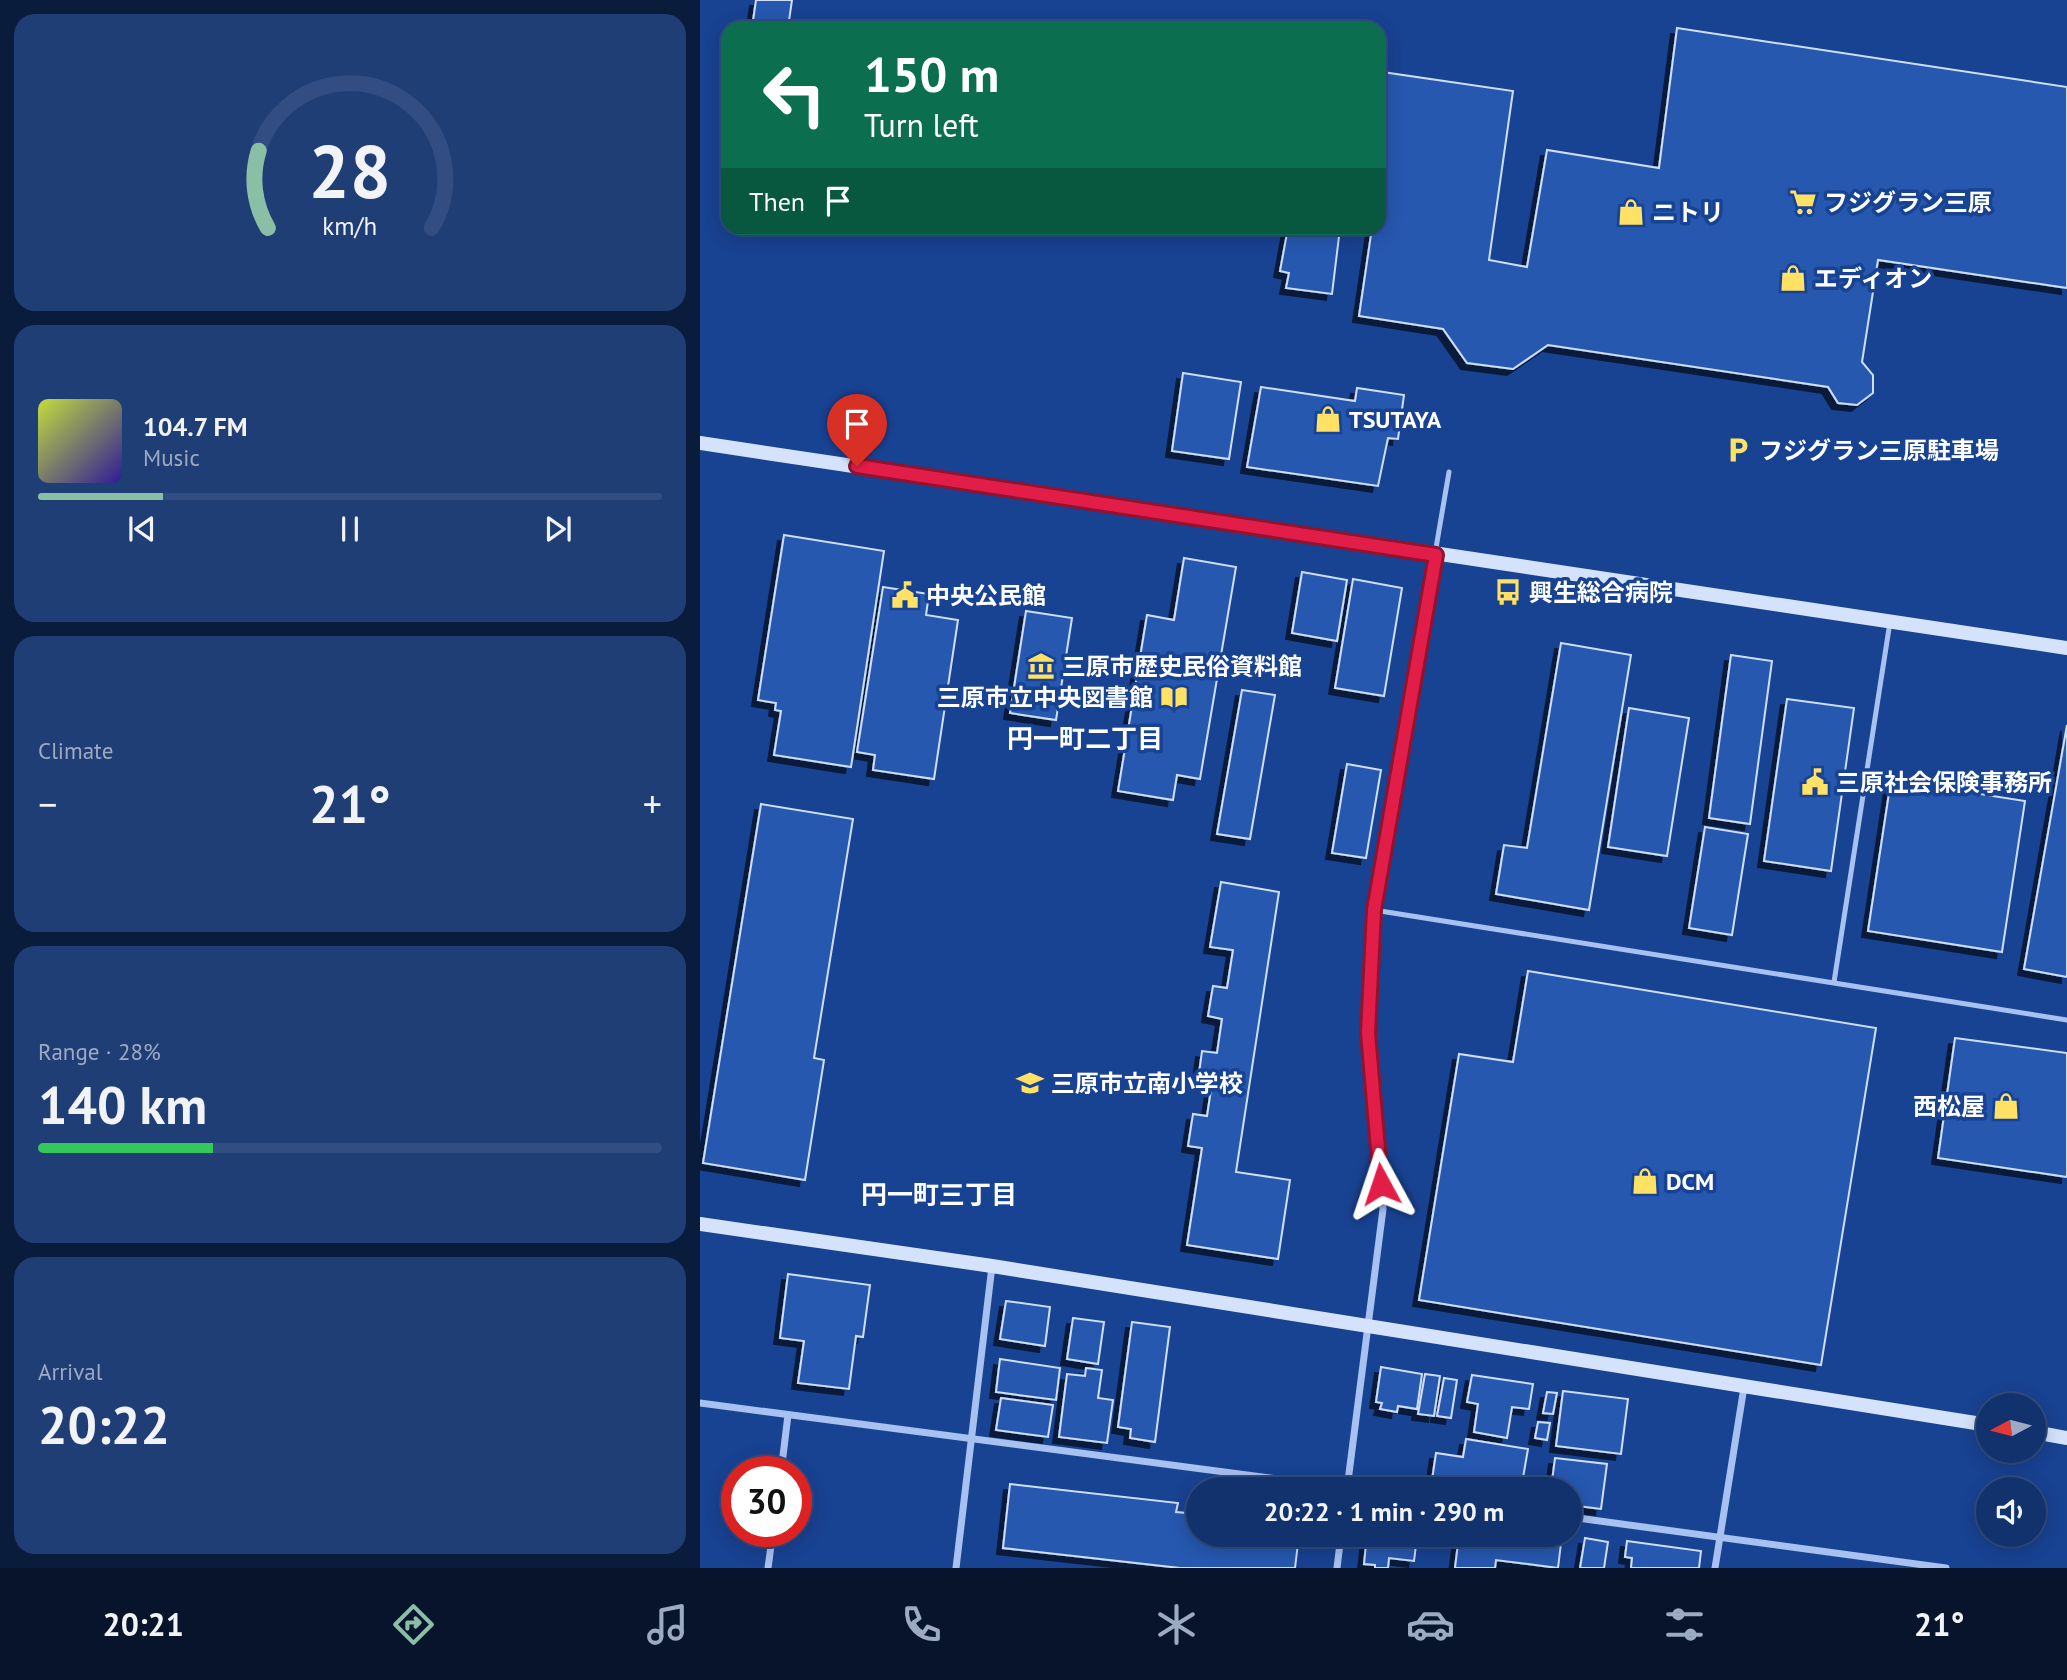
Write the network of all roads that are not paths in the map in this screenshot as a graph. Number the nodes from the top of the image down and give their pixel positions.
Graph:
1 (700, 443) edge
2 (1449, 472) dead end
3 (1436, 555) junction
4 (1890, 621) junction
5 (2067, 648) edge
6 (1374, 910) junction
7 (1834, 982) junction
8 (2067, 1020) edge
9 (700, 1224) edge
10 (992, 1266) junction
11 (1368, 1328) junction
12 (1744, 1387) junction
13 (700, 1403) edge
14 (788, 1415) junction
15 (1976, 1423) edge
16 (2046, 1434) edge
17 (2067, 1438) edge
18 (971, 1439) junction
19 (782, 1456) edge
20 (1257, 1477) edge
21 (1349, 1477) edge
22 (1582, 1519) edge
23 (1720, 1537) junction
24 (771, 1547) edge
25 (1340, 1547) edge
26 (768, 1568) edge
27 (956, 1568) edge
28 (1337, 1568) edge
29 (1715, 1568) edge
30 (1946, 1568) edge

1 - 3 street
2 - 3 lane
3 - 4 street
3 - 6 lane
4 - 5 street
4 - 7 lane
6 - 7 lane
6 - 11 street
7 - 8 lane
9 - 10 street
10 - 11 street
10 - 18 street
11 - 12 street
11 - 21 street
12 - 15 street
12 - 23 street
13 - 14 street
14 - 18 street
14 - 19 street
16 - 17 street
18 - 20 street
18 - 27 street
22 - 23 street
23 - 29 street
23 - 30 street
24 - 26 street
25 - 28 street

